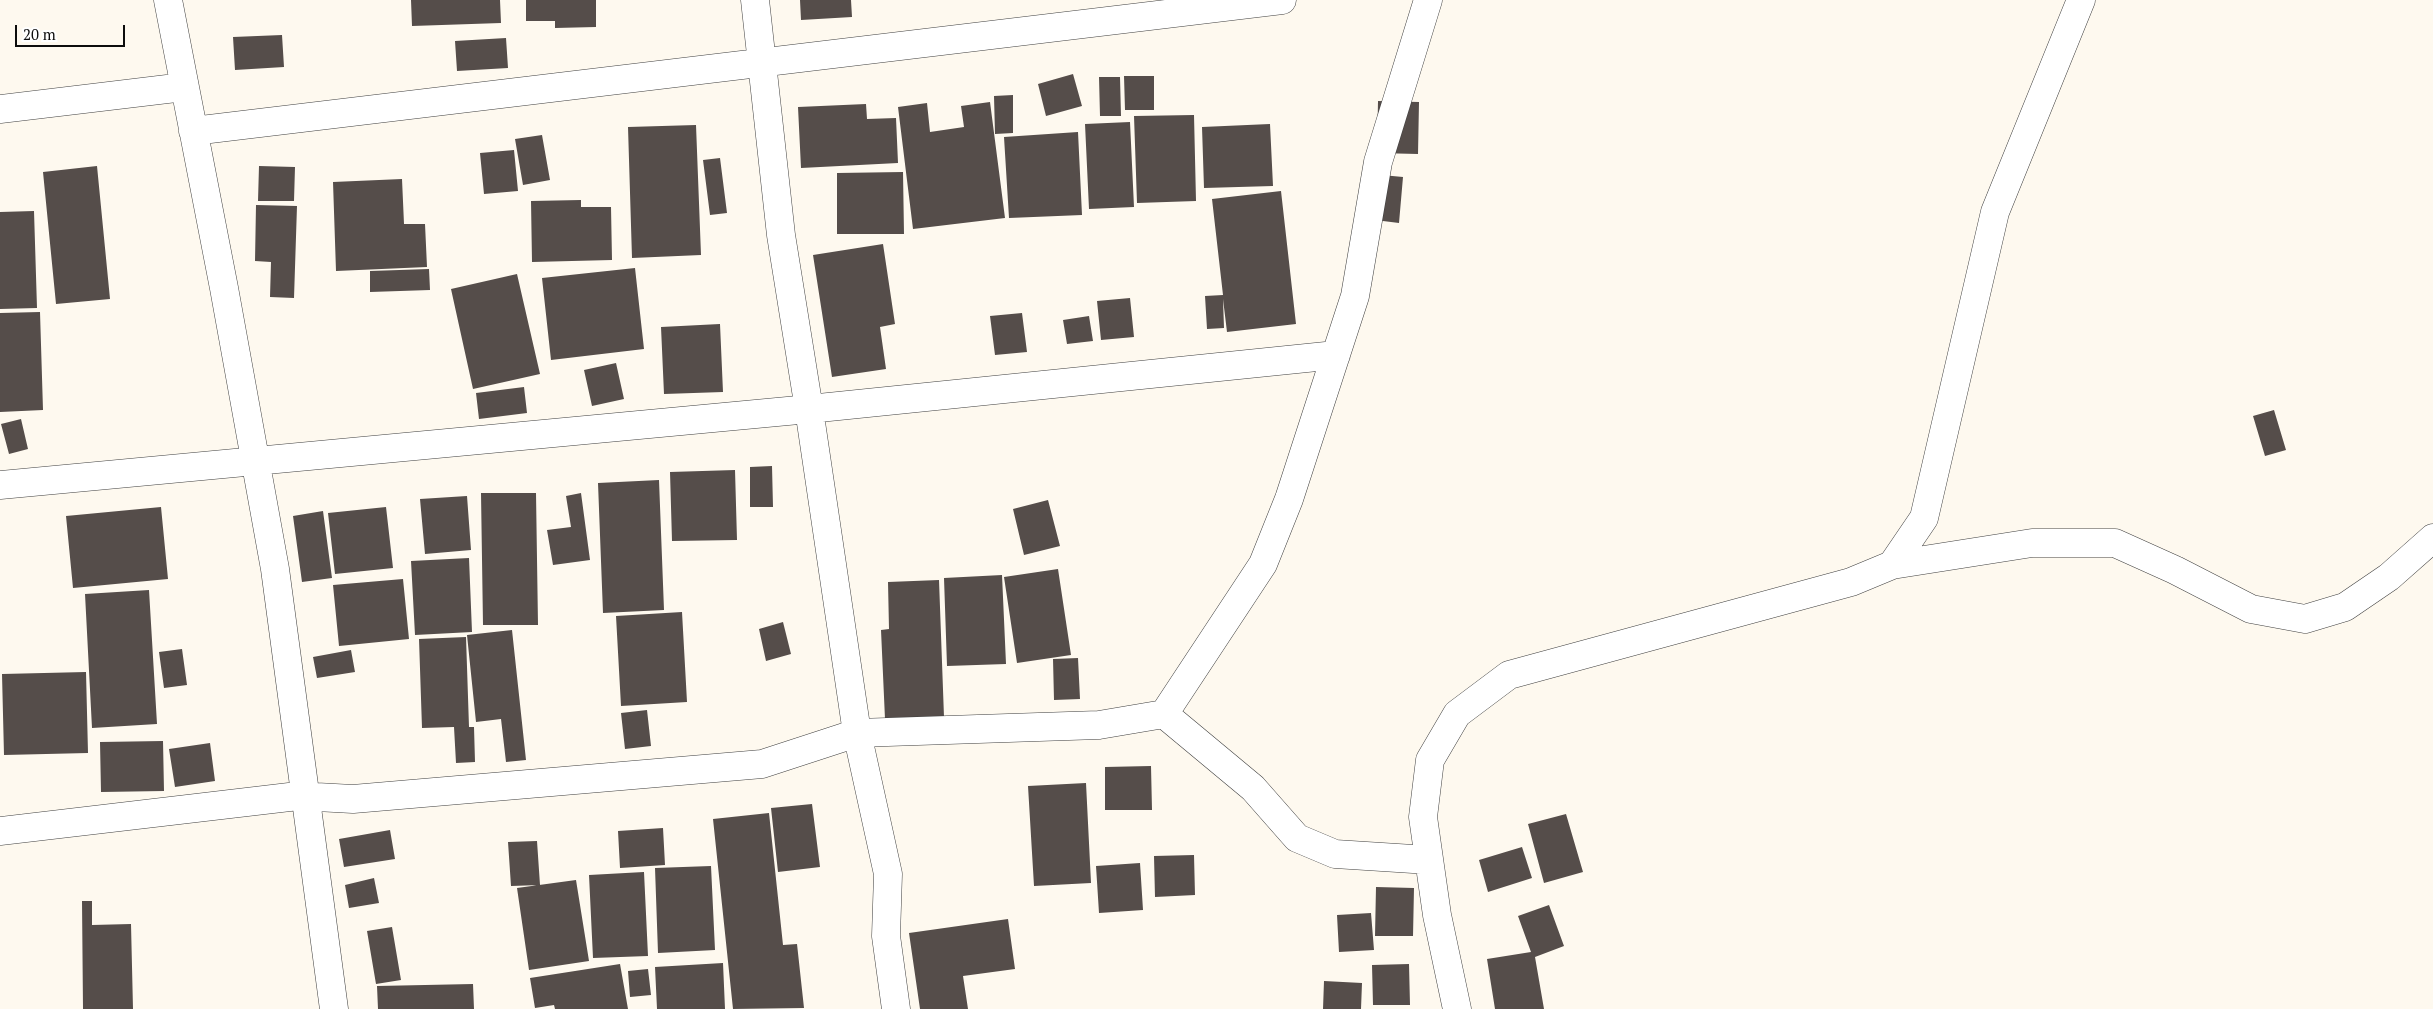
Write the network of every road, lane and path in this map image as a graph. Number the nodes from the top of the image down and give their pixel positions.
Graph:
1 (168, 0) edge
2 (755, 0) edge
3 (1282, 0) edge
4 (1428, 0) edge
5 (2081, 0) edge
6 (762, 63) junction
7 (184, 87) junction
8 (0, 109) edge
9 (193, 131) junction
10 (1336, 355) junction
11 (809, 409) junction
12 (255, 461) junction
13 (0, 485) edge
14 (2433, 538) edge
15 (1892, 565) junction
16 (1164, 714) junction
17 (857, 733) junction
18 (306, 796) junction
19 (0, 831) edge
20 (1429, 860) junction
21 (334, 1009) edge
22 (896, 1009) edge
23 (1457, 1009) edge

1 - 7 street
2 - 6 street
3 - 6 street
4 - 10 street
5 - 15 street
6 - 9 street
6 - 11 street
7 - 8 street
7 - 9 street
9 - 12 street
10 - 11 street
10 - 16 street
11 - 12 street
11 - 17 street
12 - 13 street
12 - 18 street
14 - 15 street
15 - 20 street
16 - 17 street
16 - 20 street
17 - 18 street
17 - 22 street
18 - 19 street
18 - 21 street
20 - 23 street

